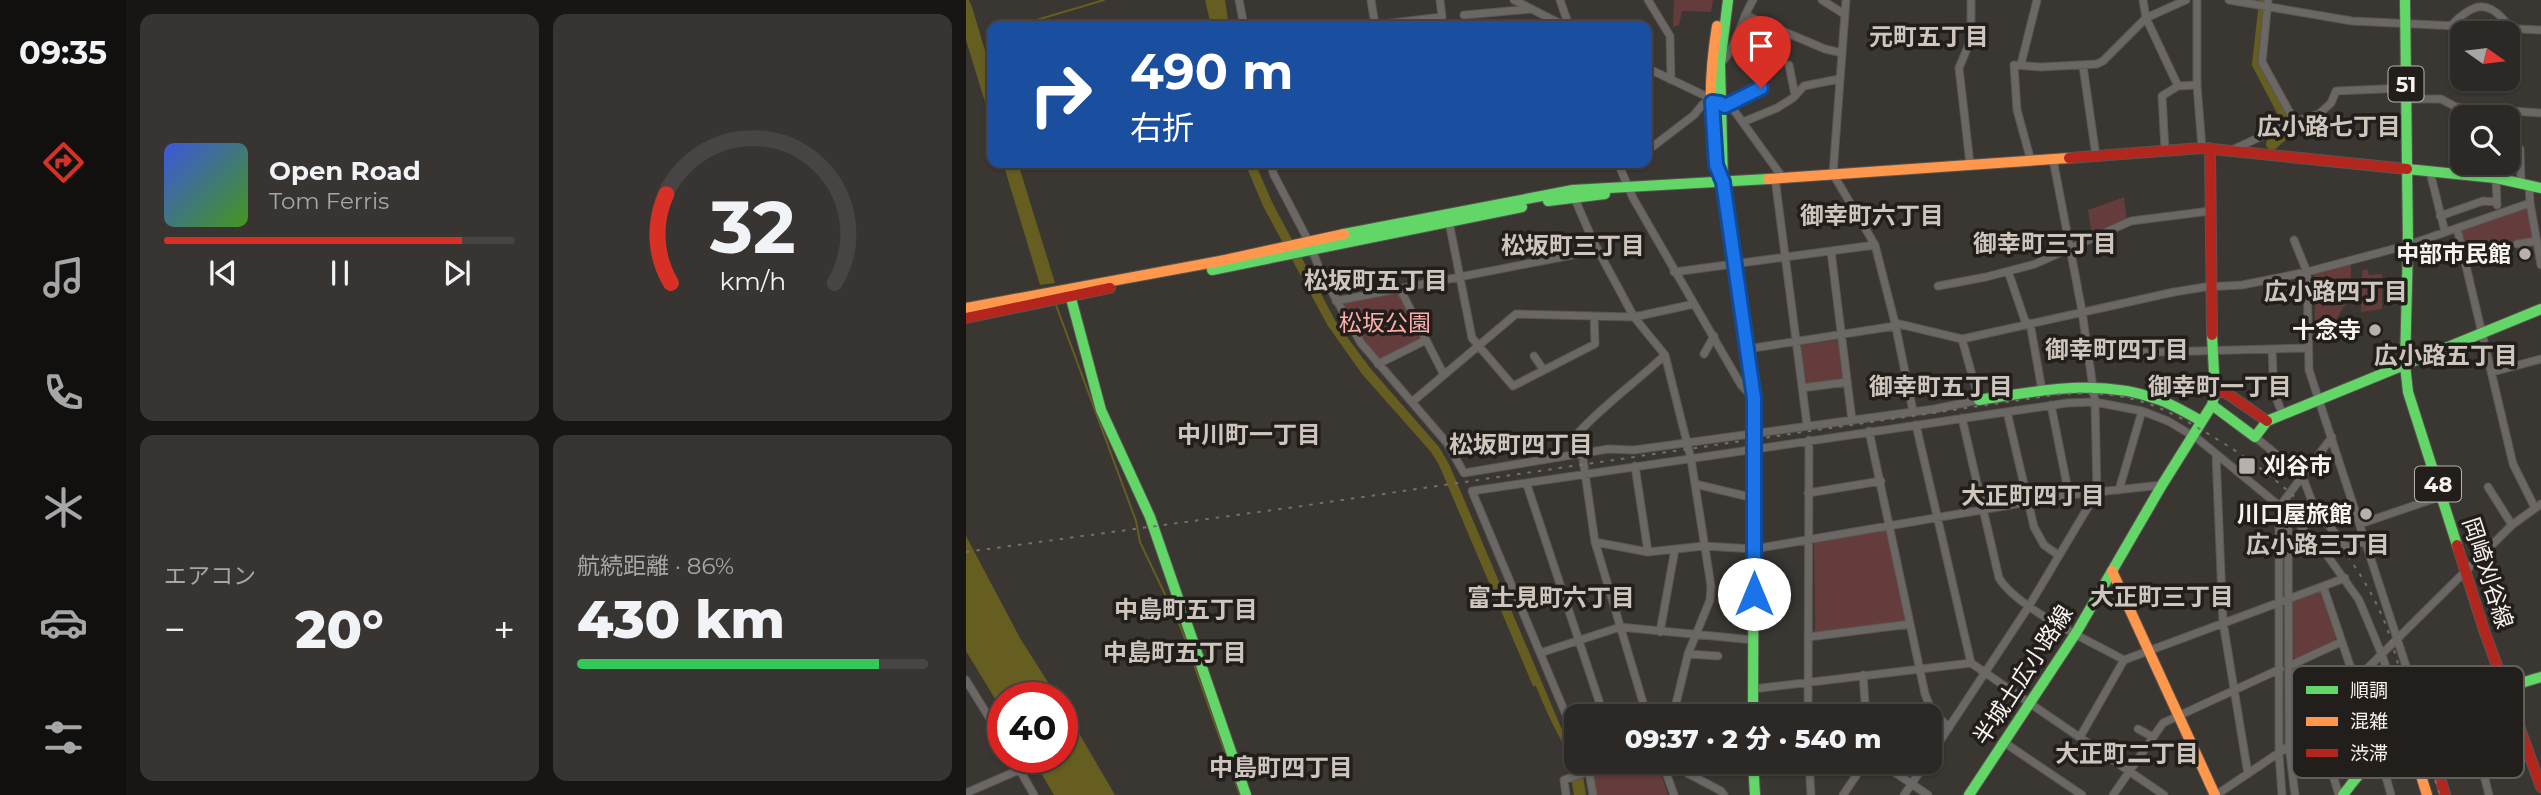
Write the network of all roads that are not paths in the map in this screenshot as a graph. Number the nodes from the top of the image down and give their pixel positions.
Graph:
1 (1239, 0) edge
2 (1371, 0) edge
3 (1440, 0) edge
4 (1514, 0) edge
5 (1560, 0) edge
6 (1648, 0) edge
7 (1721, 0) edge
8 (1728, 0) edge
9 (1753, 0) edge
10 (1822, 0) edge
11 (1846, 0) edge
12 (1971, 0) edge
13 (2037, 0) edge
14 (2143, 0) edge
15 (2186, 0) edge
16 (2197, 0) edge
17 (2229, 0) edge
18 (2405, 0) edge
19 (2266, 4) edge
20 (1532, 9) junction
21 (1844, 14) junction
22 (1464, 15) dead end
23 (1745, 15) junction
24 (2146, 18) junction
25 (1243, 21) edge
26 (1374, 21) edge
27 (1408, 21) edge
28 (1557, 21) edge
29 (1566, 21) edge
30 (2455, 21) edge
31 (2505, 21) edge
32 (2406, 24) junction
33 (2450, 26) edge
34 (2520, 29) edge
35 (2541, 30) edge
36 (1842, 53) junction
37 (1720, 64) junction
38 (2021, 64) junction
39 (1789, 65) dead end
40 (2083, 66) junction
41 (1652, 70) edge
42 (1839, 79) junction
43 (1671, 80) junction
44 (2197, 85) junction
45 (2178, 86) junction
46 (1761, 88) dead end
47 (2407, 93) junction
48 (1795, 95) junction
49 (1717, 103) junction
50 (2541, 113) edge
51 (1743, 122) junction
52 (2292, 123) junction
53 (1652, 146) edge
54 (2206, 148) junction
55 (2520, 149) dead end
56 (2165, 150) junction
57 (2234, 150) junction
58 (2096, 156) junction
59 (2053, 159) junction
60 (2031, 161) junction
61 (1970, 164) junction
62 (1272, 168) edge
63 (1623, 168) edge
64 (2407, 169) junction
65 (2430, 172) junction
66 (1833, 174) junction
67 (1779, 178) junction
68 (2496, 178) junction
69 (1723, 182) junction
70 (2525, 184) junction
71 (1628, 188) junction
72 (2541, 188) edge
73 (1574, 197) junction
74 (2496, 202) junction
75 (2530, 203) junction
76 (2210, 211) junction
77 (2499, 213) junction
78 (2440, 216) junction
79 (1449, 222) junction
80 (2457, 228) junction
81 (2445, 232) junction
82 (2294, 240) dead end
83 (2537, 241) junction
84 (2517, 244) dead end
85 (1874, 245) junction
86 (2408, 245) junction
87 (1309, 246) junction
88 (2068, 248) junction
89 (1598, 250) junction
90 (1831, 251) junction
91 (1786, 257) junction
92 (1734, 265) junction
93 (2541, 265) edge
94 (2008, 271) junction
95 (1674, 272) junction
96 (2307, 272) junction
97 (1460, 276) junction
98 (1938, 286) dead end
99 (2210, 286) junction
100 (1400, 289) junction
101 (1064, 293) junction
102 (1043, 298) junction
103 (1336, 300) junction
104 (1694, 304) junction
105 (966, 308) edge
106 (2541, 309) edge
107 (2082, 311) junction
108 (1594, 316) junction
109 (1633, 317) junction
110 (966, 318) edge
111 (2028, 323) junction
112 (1895, 325) junction
113 (2481, 334) junction
114 (1714, 336) junction
115 (1841, 336) junction
116 (1962, 339) junction
117 (1426, 340) junction
118 (1797, 342) junction
119 (1479, 345) junction
120 (2308, 348) junction
121 (1747, 349) junction
122 (2272, 350) junction
123 (2212, 351) junction
124 (1704, 354) dead end
125 (2088, 354) junction
126 (1665, 355) junction
127 (1534, 356) dead end
128 (2541, 359) edge
129 (1378, 363) junction
130 (2404, 365) junction
131 (1542, 369) junction
132 (2491, 372) junction
133 (1444, 375) junction
134 (1751, 379) junction
135 (1847, 382) junction
136 (1741, 385) junction
137 (2092, 386) junction
138 (1802, 388) junction
139 (2042, 390) junction
140 (2215, 392) junction
141 (1754, 398) junction
142 (1979, 400) junction
143 (2319, 400) junction
144 (1412, 402) junction
145 (2095, 402) junction
146 (2051, 405) junction
147 (2212, 405) junction
148 (1913, 411) junction
149 (2142, 411) junction
150 (2007, 412) junction
151 (2283, 415) junction
152 (1962, 418) junction
153 (1852, 420) junction
154 (2201, 421) junction
155 (2267, 421) junction
156 (1807, 425) junction
157 (1916, 425) junction
158 (1869, 431) junction
159 (1755, 433) junction
160 (2192, 435) junction
161 (2255, 437) junction
162 (2332, 437) junction
163 (1809, 440) junction
164 (1687, 442) junction
165 (1754, 449) junction
166 (1582, 454) junction
167 (2216, 454) junction
168 (1691, 459) junction
169 (1634, 466) junction
170 (1585, 475) junction
171 (2302, 475) junction
172 (1881, 481) junction
173 (1695, 484) junction
174 (1527, 485) junction
175 (2162, 485) junction
176 (2488, 487) dead end
177 (2119, 490) junction
178 (2097, 492) junction
179 (1808, 494) junction
180 (2069, 495) junction
181 (2442, 496) junction
182 (1754, 498) junction
183 (2027, 502) junction
184 (2280, 506) junction
185 (2538, 506) edge
186 (1982, 509) junction
187 (2288, 513) junction
188 (1937, 518) junction
189 (2360, 524) junction
190 (2512, 525) junction
191 (1890, 526) junction
192 (1807, 541) junction
193 (2365, 541) junction
194 (1595, 542) junction
195 (1704, 546) junction
196 (1675, 549) junction
197 (1754, 549) junction
198 (1648, 552) junction
199 (2058, 555) junction
200 (2112, 571) junction
201 (2465, 573) junction
202 (2345, 578) junction
203 (2323, 586) junction
204 (2289, 597) junction
205 (2280, 601) junction
206 (2029, 606) junction
207 (2223, 622) junction
208 (1910, 624) junction
209 (1620, 627) junction
210 (1660, 632) junction
211 (2076, 633) junction
212 (1695, 635) junction
213 (1808, 637) junction
214 (2398, 638) junction
215 (1754, 640) junction
216 (1578, 641) junction
217 (2341, 642) junction
218 (2150, 650) junction
219 (1540, 653) junction
220 (1688, 654) junction
221 (2382, 655) junction
222 (1718, 656) dead end
223 (2124, 660) junction
224 (1971, 663) junction
225 (2288, 666) junction
226 (2350, 666) edge
227 (2371, 666) edge
228 (2386, 666) edge
229 (2407, 666) edge
230 (2498, 666) edge
231 (1920, 669) junction
232 (2280, 670) junction
233 (1986, 673) junction
234 (1863, 675) junction
235 (2541, 677) edge
236 (966, 680) edge
237 (1807, 682) junction
238 (2524, 682) edge
239 (1753, 689) junction
240 (2234, 690) junction
241 (1600, 704) edge
242 (1643, 704) edge
243 (1676, 704) edge
244 (1753, 704) edge
245 (1808, 704) edge
246 (1865, 704) edge
247 (1930, 704) edge
248 (2030, 705) junction
249 (1564, 710) edge
250 (987, 714) edge
251 (2179, 715) junction
252 (1942, 721) edge
253 (1949, 728) junction
254 (2138, 729) dead end
255 (2080, 737) junction
256 (2153, 737) junction
257 (1942, 738) edge
258 (2524, 739) edge
259 (2005, 743) junction
260 (2292, 743) edge
261 (2289, 746) junction
262 (2279, 754) junction
263 (2292, 770) edge
264 (2129, 771) junction
265 (1012, 773) edge
266 (1021, 773) edge
267 (1582, 774) edge
268 (1588, 774) edge
269 (1667, 774) edge
270 (1690, 774) edge
271 (1754, 774) edge
272 (1810, 774) edge
273 (1857, 774) edge
274 (1897, 774) edge
275 (1919, 774) edge
276 (2248, 774) junction
277 (2335, 778) edge
278 (2355, 778) edge
279 (2386, 778) edge
280 (2422, 778) edge
281 (2440, 778) edge
282 (2485, 778) edge
283 (1912, 784) junction
284 (2541, 787) edge
285 (966, 793) edge
286 (1034, 795) edge
287 (1246, 795) edge
288 (1566, 795) edge
289 (1593, 795) edge
290 (1674, 795) edge
291 (1724, 795) edge
292 (1755, 795) edge
293 (1811, 795) edge
294 (1843, 795) edge
295 (1904, 795) edge
296 (1928, 795) edge
297 (1969, 795) edge
298 (2082, 795) edge
299 (2113, 795) edge
300 (2164, 795) edge
301 (2216, 795) edge
302 (2282, 795) edge
303 (2341, 795) edge
304 (2391, 795) edge
305 (2427, 795) edge
306 (2445, 795) edge
307 (2489, 795) edge

1 - 25 street
2 - 26 street
3 - 27 street
4 - 20 street
5 - 29 street
6 - 43 street
7 - 49 street
8 - 37 street
9 - 23 street
10 - 21 street
11 - 21 street
12 - 61 street
13 - 38 street
14 - 24 street
15 - 24 street
16 - 44 street
17 - 19 street
18 - 32 street, 51
19 - 32 street
19 - 52 street
20 - 22 street
20 - 28 street
21 - 36 street
23 - 36 street
23 - 37 street
24 - 40 street
24 - 45 street
30 - 31 street
32 - 33 street
32 - 47 street, 51
34 - 35 street
36 - 42 street
37 - 49 street
38 - 40 street
38 - 60 street
39 - 48 street
40 - 58 street
41 - 43 street
42 - 48 street
42 - 66 street
43 - 49 street
44 - 45 street
44 - 54 street
45 - 56 street
46 - 49 street
47 - 50 street
47 - 52 street
47 - 64 street, 51
48 - 51 street
49 - 51 street
49 - 53 street
49 - 69 street
51 - 67 street
52 - 57 street
54 - 56 street
54 - 57 street
54 - 76 street
55 - 70 street
56 - 58 street
57 - 64 street
58 - 59 street
59 - 60 street
59 - 88 street
60 - 61 street
61 - 66 street
62 - 87 street
63 - 71 street
64 - 65 street
64 - 86 street, 岡崎刈谷線 / 48
65 - 68 street
65 - 78 street
66 - 67 street
66 - 85 street
67 - 69 street
67 - 91 street
68 - 70 street
68 - 74 street
69 - 71 street
69 - 92 street
70 - 72 street
70 - 75 street
71 - 73 street
71 - 87 street
71 - 95 street
73 - 79 street
73 - 89 street
74 - 77 street
74 - 78 street
75 - 77 street
75 - 83 street
76 - 88 street
76 - 99 street
77 - 80 street
78 - 81 street
79 - 87 street
79 - 97 street
80 - 81 street
80 - 113 street
81 - 86 street
82 - 96 street
83 - 84 street
83 - 93 street
85 - 90 street
85 - 112 street
86 - 96 street
86 - 130 street, 岡崎刈谷線 / 48
87 - 101 street
87 - 103 street
88 - 94 street
88 - 107 street
89 - 97 street
89 - 109 street
90 - 91 street
90 - 115 street
91 - 92 street
91 - 118 street
92 - 95 street
92 - 121 street
94 - 98 street
94 - 111 street
95 - 104 street
96 - 99 street
96 - 120 street
97 - 100 street
97 - 119 street
99 - 107 street
99 - 123 street
100 - 103 street
100 - 117 street
101 - 102 street
101 - 287 street
102 - 105 street
102 - 110 street
103 - 129 street
104 - 109 street
104 - 114 street
106 - 113 street
107 - 111 street
107 - 125 street
108 - 109 street
108 - 119 street
108 - 131 street
109 - 126 street
111 - 116 street
111 - 139 street
112 - 115 street
112 - 116 street
112 - 148 street
113 - 130 street
113 - 132 street
114 - 124 street
114 - 136 street
115 - 118 street
115 - 135 street
116 - 142 street
117 - 129 street
117 - 133 street
118 - 121 street
118 - 138 street
119 - 131 street
119 - 133 street
120 - 122 street
120 - 143 street
121 - 134 street
122 - 123 street
122 - 151 street
123 - 125 street
123 - 140 street
125 - 137 street
126 - 164 street
126 - 166 street
127 - 131 street
128 - 132 street
129 - 144 street
130 - 143 street
130 - 181 street, 岡崎刈谷線 / 48
132 - 185 street
133 - 144 street
134 - 136 street
134 - 141 street
135 - 138 street
135 - 153 street
136 - 141 street
137 - 139 street
137 - 145 street
137 - 154 street
138 - 156 street
139 - 142 street
140 - 147 street
140 - 155 street
141 - 159 street
142 - 148 street
143 - 151 street
143 - 162 street
144 - 166 street
145 - 146 street
145 - 149 street
145 - 178 street
146 - 150 street
146 - 180 street
147 - 154 street, 半城土広小路線
147 - 161 street
148 - 153 street
149 - 160 street
149 - 177 street
150 - 152 street
150 - 183 street
151 - 155 street
152 - 157 street
152 - 186 street
153 - 156 street
154 - 160 street, 半城土広小路線
155 - 161 street
156 - 159 street
157 - 158 street
157 - 188 street
158 - 163 street
158 - 172 street
159 - 164 street
159 - 165 street
160 - 167 street
160 - 175 street, 半城土広小路線
161 - 171 street
162 - 171 street
162 - 189 street
163 - 165 street
163 - 179 street
164 - 166 street
164 - 168 street
165 - 168 street
165 - 182 street
166 - 170 street
167 - 184 street
167 - 207 street
168 - 169 street
168 - 173 street
169 - 170 street
169 - 198 street
170 - 174 street
170 - 194 street
171 - 184 street
171 - 193 street
172 - 179 street
172 - 191 street
173 - 182 street
173 - 195 street
174 - 216 street
174 - 219 street
175 - 177 street
175 - 200 street, 半城土広小路線
176 - 190 street
177 - 178 street
178 - 180 street
178 - 199 street
179 - 192 street
180 - 183 street
181 - 189 street
181 - 201 street, 岡崎刈谷線 / 48
182 - 197 street
183 - 186 street
183 - 199 street
184 - 187 street
184 - 205 street
185 - 190 street
186 - 188 street
186 - 206 street
187 - 202 street
187 - 204 street
188 - 191 street
188 - 224 street
189 - 193 street
190 - 201 street
191 - 192 street
191 - 208 street
192 - 197 street
192 - 213 street
193 - 214 street
194 - 198 street
194 - 209 street
195 - 196 street
195 - 197 street
195 - 212 street
196 - 198 street
196 - 210 street
197 - 215 street
199 - 206 street
200 - 211 street, 半城土広小路線
200 - 218 street
201 - 214 street
201 - 230 street, 岡崎刈谷線 / 48
202 - 203 street
202 - 221 street
203 - 204 street
203 - 217 street
204 - 205 street
204 - 225 street
205 - 207 street
205 - 232 street
206 - 211 street
206 - 233 street
207 - 218 street
207 - 240 street
208 - 213 street
208 - 231 street
209 - 210 street
209 - 216 street
209 - 242 street
210 - 212 street
211 - 223 street
211 - 248 street, 半城土広小路線
212 - 215 street
212 - 220 street
213 - 237 street
214 - 221 street
214 - 229 street
215 - 239 street
216 - 219 street
216 - 241 street
217 - 225 street
217 - 226 street
218 - 223 street
218 - 251 street
219 - 249 street
220 - 222 street
220 - 243 street
221 - 227 street
221 - 228 street
223 - 255 street
224 - 231 street
224 - 233 street
225 - 261 street
231 - 234 street
231 - 247 street
232 - 240 street
232 - 262 street
233 - 248 street
233 - 253 street
234 - 237 street
234 - 246 street
235 - 238 street
236 - 250 street
237 - 239 street
237 - 245 street
239 - 244 street
240 - 251 street
240 - 276 street
248 - 255 street
248 - 259 street, 半城土広小路線
251 - 256 street
251 - 301 street
252 - 253 street
253 - 257 street
254 - 256 street
255 - 264 street
256 - 264 street
258 - 284 street, 岡崎刈谷線 / 48
259 - 297 street, 半城土広小路線
259 - 298 street
260 - 261 street
261 - 262 street
261 - 263 street
262 - 276 street
262 - 302 street
264 - 299 street
264 - 300 street
265 - 285 street
266 - 286 street
267 - 288 street
268 - 289 street
269 - 290 street
270 - 291 street
271 - 292 street
272 - 293 street
273 - 294 street
274 - 283 street
275 - 283 street
276 - 301 street
277 - 303 street
278 - 303 street
279 - 304 street
280 - 305 street
281 - 306 street
282 - 307 street
283 - 295 street
283 - 296 street

